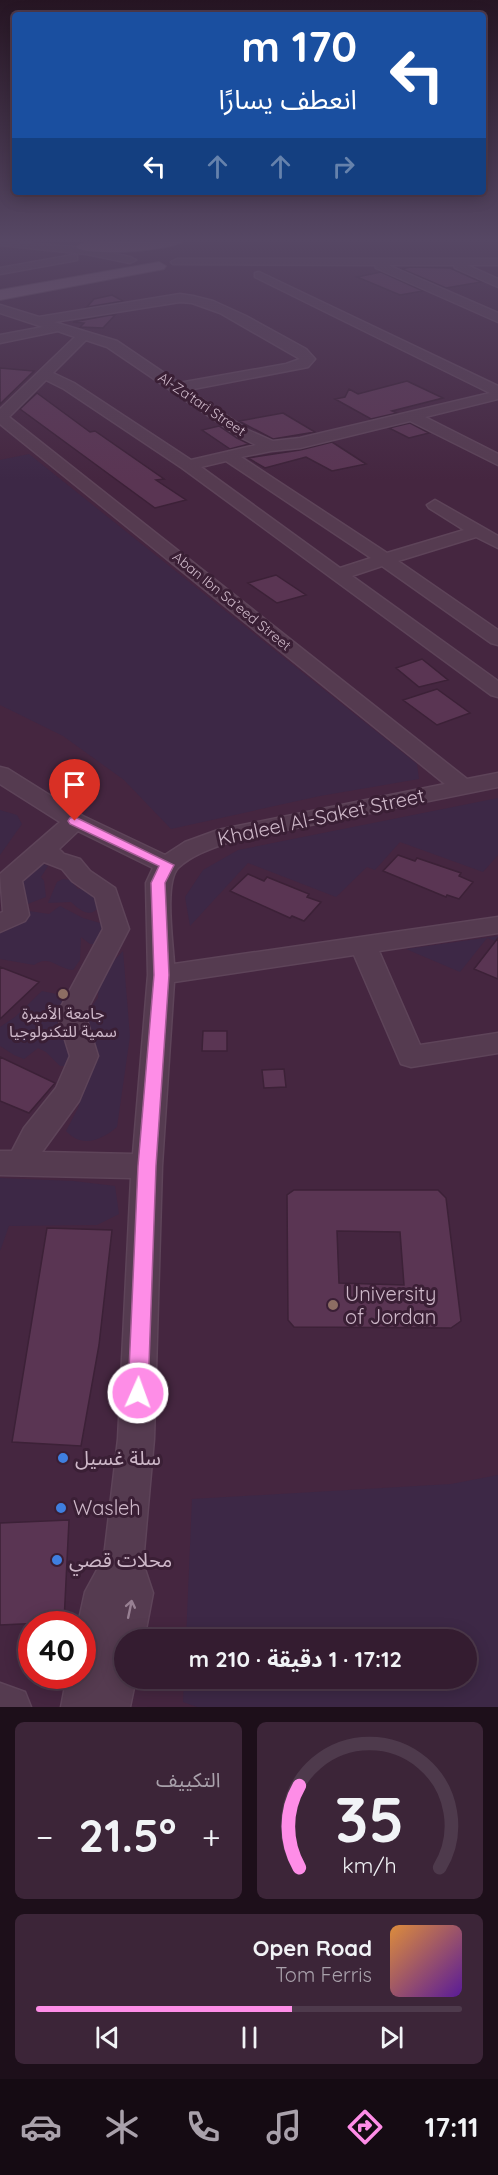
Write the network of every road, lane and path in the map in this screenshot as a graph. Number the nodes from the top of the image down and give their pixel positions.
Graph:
1 (37, 321) edge
2 (242, 321) edge
3 (351, 321) edge
4 (58, 327) junction
5 (84, 335) junction
6 (0, 339) edge
7 (46, 375) junction
8 (179, 387) junction
9 (498, 393) edge
10 (412, 416) junction
11 (0, 417) edge
12 (271, 446) junction
13 (229, 456) junction
14 (498, 460) edge
15 (188, 465) junction
16 (435, 505) dead end
17 (477, 531) junction
18 (498, 543) edge
19 (385, 560) junction
20 (339, 574) junction
21 (498, 639) edge
22 (498, 691) edge
23 (0, 774) edge
24 (498, 780) edge
25 (463, 787) junction
26 (75, 821) junction
27 (46, 848) junction
28 (167, 865) junction
29 (0, 924) edge
30 (498, 925) edge
31 (363, 944) junction
32 (161, 975) junction
33 (498, 1043) edge
34 (11, 1163) edge
35 (147, 1166) junction
36 (123, 1563) junction
37 (0, 1704) edge
38 (10, 1707) edge
39 (82, 1707) edge
40 (109, 1707) edge

1 - 4 street, Al-Za'tari Street
2 - 8 street
3 - 9 street
4 - 5 street, Al-Za'tari Street
4 - 6 street
5 - 7 street
5 - 8 street, Al-Za'tari Street
7 - 11 street
7 - 15 street
8 - 12 street, Al-Za'tari Street
9 - 10 street, Al-Za'tari Street
10 - 12 street, Al-Za'tari Street
10 - 14 street
11 - 25 street, Aban Ibn Sa’eed Street
12 - 13 street, Al-Za'tari Street
13 - 15 street, Al-Za'tari Street
13 - 19 street
15 - 20 street
16 - 17 street
17 - 18 street
17 - 19 street
19 - 20 street
19 - 21 street
20 - 22 street
23 - 26 street
24 - 25 street, Khaleel Al-Saket Street
25 - 28 street, Khaleel Al-Saket Street
26 - 27 street
26 - 28 street
27 - 29 street
27 - 34 street
28 - 32 street
30 - 31 street
31 - 32 street
31 - 33 street
32 - 35 street
34 - 35 street
35 - 36 street
36 - 39 street
40 -> 36 street
37 - 38 street

